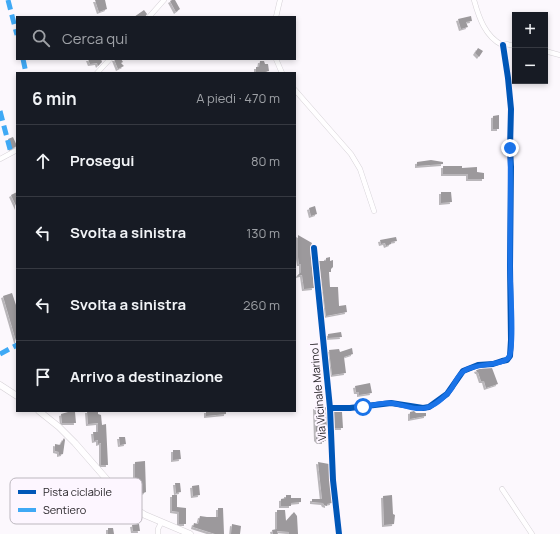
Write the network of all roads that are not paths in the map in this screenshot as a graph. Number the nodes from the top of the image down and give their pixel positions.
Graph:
1 (164, 0) edge
2 (280, 0) edge
3 (474, 0) edge
4 (149, 16) edge
5 (276, 16) edge
6 (503, 45) junction
7 (512, 46) edge
8 (548, 52) edge
9 (560, 55) edge
10 (109, 60) edge
11 (276, 60) edge
12 (98, 72) edge
13 (282, 72) edge
14 (296, 91) edge
15 (16, 151) edge
16 (0, 159) edge
17 (374, 211) dead end
18 (314, 248) dead end
19 (0, 385) edge
20 (16, 395) edge
21 (330, 408) junction
22 (40, 412) edge
23 (105, 478) edge
24 (502, 489) dead end
25 (142, 513) edge
26 (161, 523) junction
27 (158, 534) edge
28 (190, 534) edge
29 (339, 534) edge
30 (532, 534) edge

1 - 4 street
2 - 5 street
3 - 6 street
6 - 7 street
6 - 21 street
8 - 9 street
10 - 12 street
11 - 13 street
14 - 17 street
15 - 16 street
18 - 21 street, Via Vicinale Marino I
19 - 20 main road
21 - 29 street, Via Vicinale Marino I
22 - 23 main road
24 - 30 street
25 - 26 main road
26 - 27 street
26 - 28 main road

